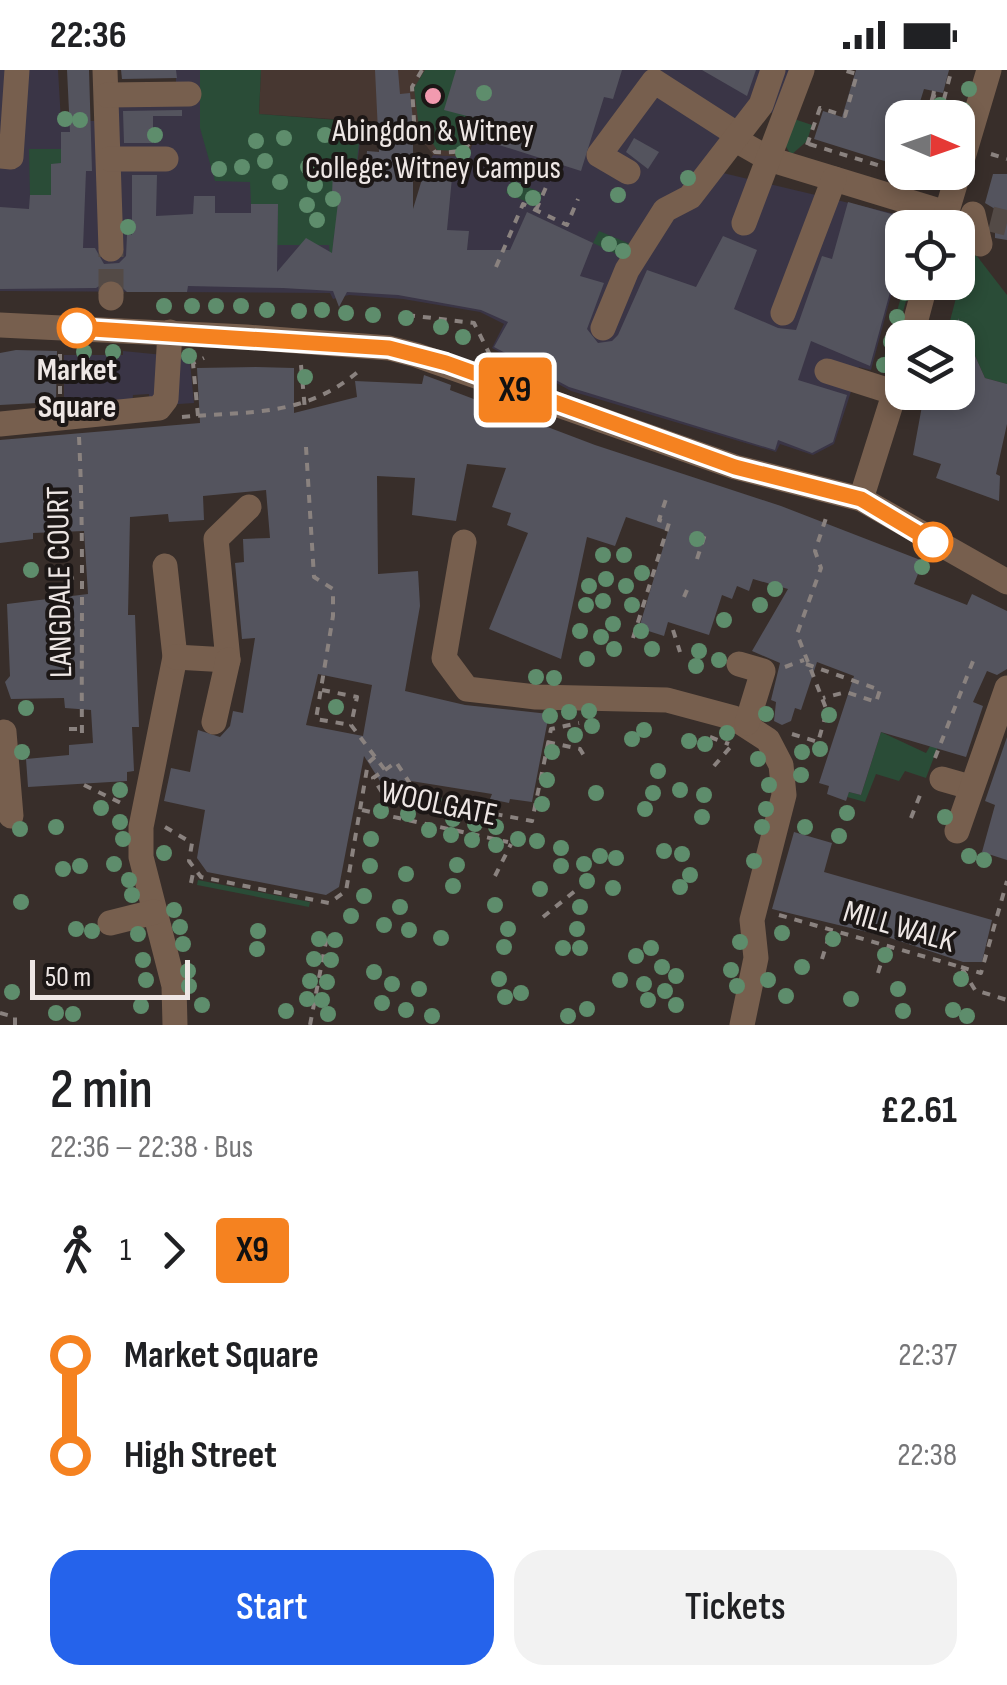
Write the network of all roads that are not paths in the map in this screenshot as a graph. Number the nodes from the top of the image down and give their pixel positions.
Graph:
1 (17, 70) edge
2 (773, 70) edge
3 (802, 70) edge
4 (989, 70) edge
5 (653, 76) edge
6 (106, 83) edge
7 (189, 94) dead end
8 (736, 137) junction
9 (0, 156) edge
10 (110, 159) junction
11 (166, 159) dead end
12 (777, 162) junction
13 (628, 172) dead end
14 (834, 180) junction
15 (916, 210) edge
16 (947, 210) edge
17 (975, 223) edge
18 (744, 224) dead end
19 (980, 244) dead end
20 (111, 249) tunnel mouth
21 (783, 313) dead end
22 (0, 325) edge
23 (602, 328) dead end
24 (170, 332) junction
25 (827, 371) dead end
26 (885, 379) edge
27 (890, 410) edge
28 (0, 424) edge
29 (861, 499) junction
30 (249, 507) dead end
31 (464, 542) dead end
32 (165, 566) dead end
33 (1007, 582) edge
34 (175, 657) junction
35 (228, 660) junction
36 (739, 664) dead end
37 (1007, 688) edge
38 (214, 722) dead end
39 (4, 732) dead end
40 (743, 734) junction
41 (942, 779) dead end
42 (970, 787) junction
43 (11, 816) dead end
44 (957, 831) dead end
45 (154, 912) junction
46 (110, 923) dead end
47 (175, 1025) edge
48 (742, 1025) edge

1 - 9 street
2 - 8 street
3 - 12 street
4 - 16 street
5 - 8 street
5 - 13 street
6 - 7 street
6 - 10 street
8 - 12 street
8 - 23 street
10 - 11 street
10 - 20 street
12 - 14 street
12 - 18 street
14 - 15 street
14 - 21 street
17 - 19 street
22 - 24 street
24 - 28 street
24 - 29 street
25 - 26 street
27 - 29 street
29 - 33 street
30 - 35 street
31 - 40 street
32 - 34 street
34 - 35 street
34 - 45 street
35 - 38 street
36 - 40 street
37 - 42 street
39 - 43 street
40 - 48 street
41 - 42 street
42 - 44 street
45 - 46 street
45 - 47 street

